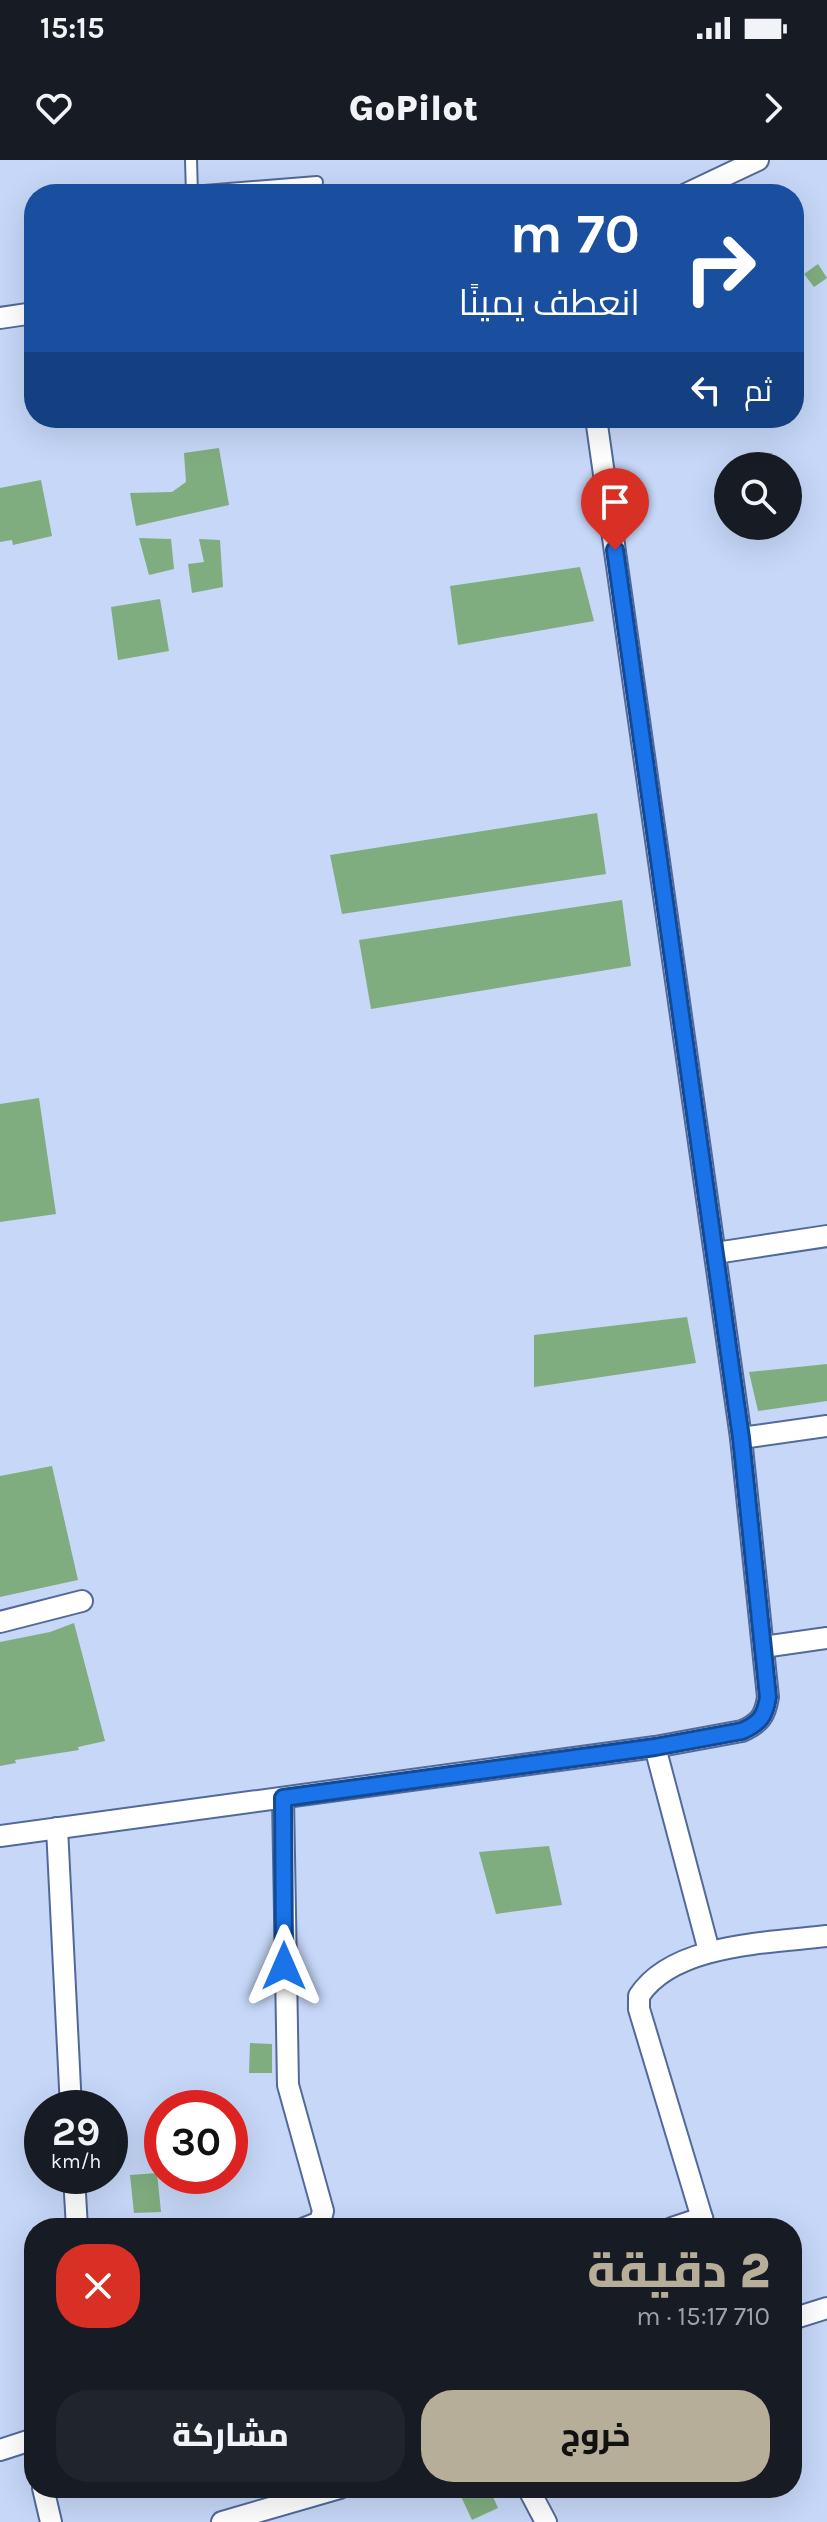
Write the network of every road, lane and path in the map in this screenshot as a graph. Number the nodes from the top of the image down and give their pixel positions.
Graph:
1 (191, 160) edge
2 (758, 160) edge
3 (317, 182) dead end
4 (192, 184) edge
5 (294, 184) edge
6 (707, 184) edge
7 (24, 314) edge
8 (0, 318) edge
9 (597, 428) edge
10 (827, 1236) edge
11 (716, 1253) junction
12 (827, 1426) edge
13 (741, 1438) junction
14 (82, 1601) dead end
15 (0, 1622) edge
16 (827, 1638) edge
17 (763, 1647) junction
18 (655, 1747) junction
19 (283, 1798) junction
20 (57, 1828) junction
21 (0, 1836) edge
22 (827, 1936) edge
23 (709, 1951) junction
24 (70, 2090) edge
25 (75, 2194) edge
26 (76, 2218) edge
27 (321, 2218) edge
28 (702, 2218) edge
29 (827, 2308) edge
30 (802, 2316) edge
31 (24, 2443) edge
32 (0, 2450) edge
33 (45, 2498) edge
34 (274, 2498) edge
35 (533, 2498) edge
36 (51, 2522) edge
37 (222, 2522) edge
38 (546, 2522) edge

1 - 4 lane
2 - 6 street
3 - 5 lane
7 - 8 street
9 - 11 street
10 - 11 street
11 - 13 street
12 - 13 street
13 - 17 street
14 - 15 street
16 - 17 street
17 - 18 street
18 - 19 street
18 - 23 street
19 - 20 street
19 - 27 street
20 - 21 street
20 - 24 street
22 - 23 street
23 - 28 street
25 - 26 street
29 - 30 street
31 - 32 street
33 - 36 street
34 - 37 street
35 - 38 street

